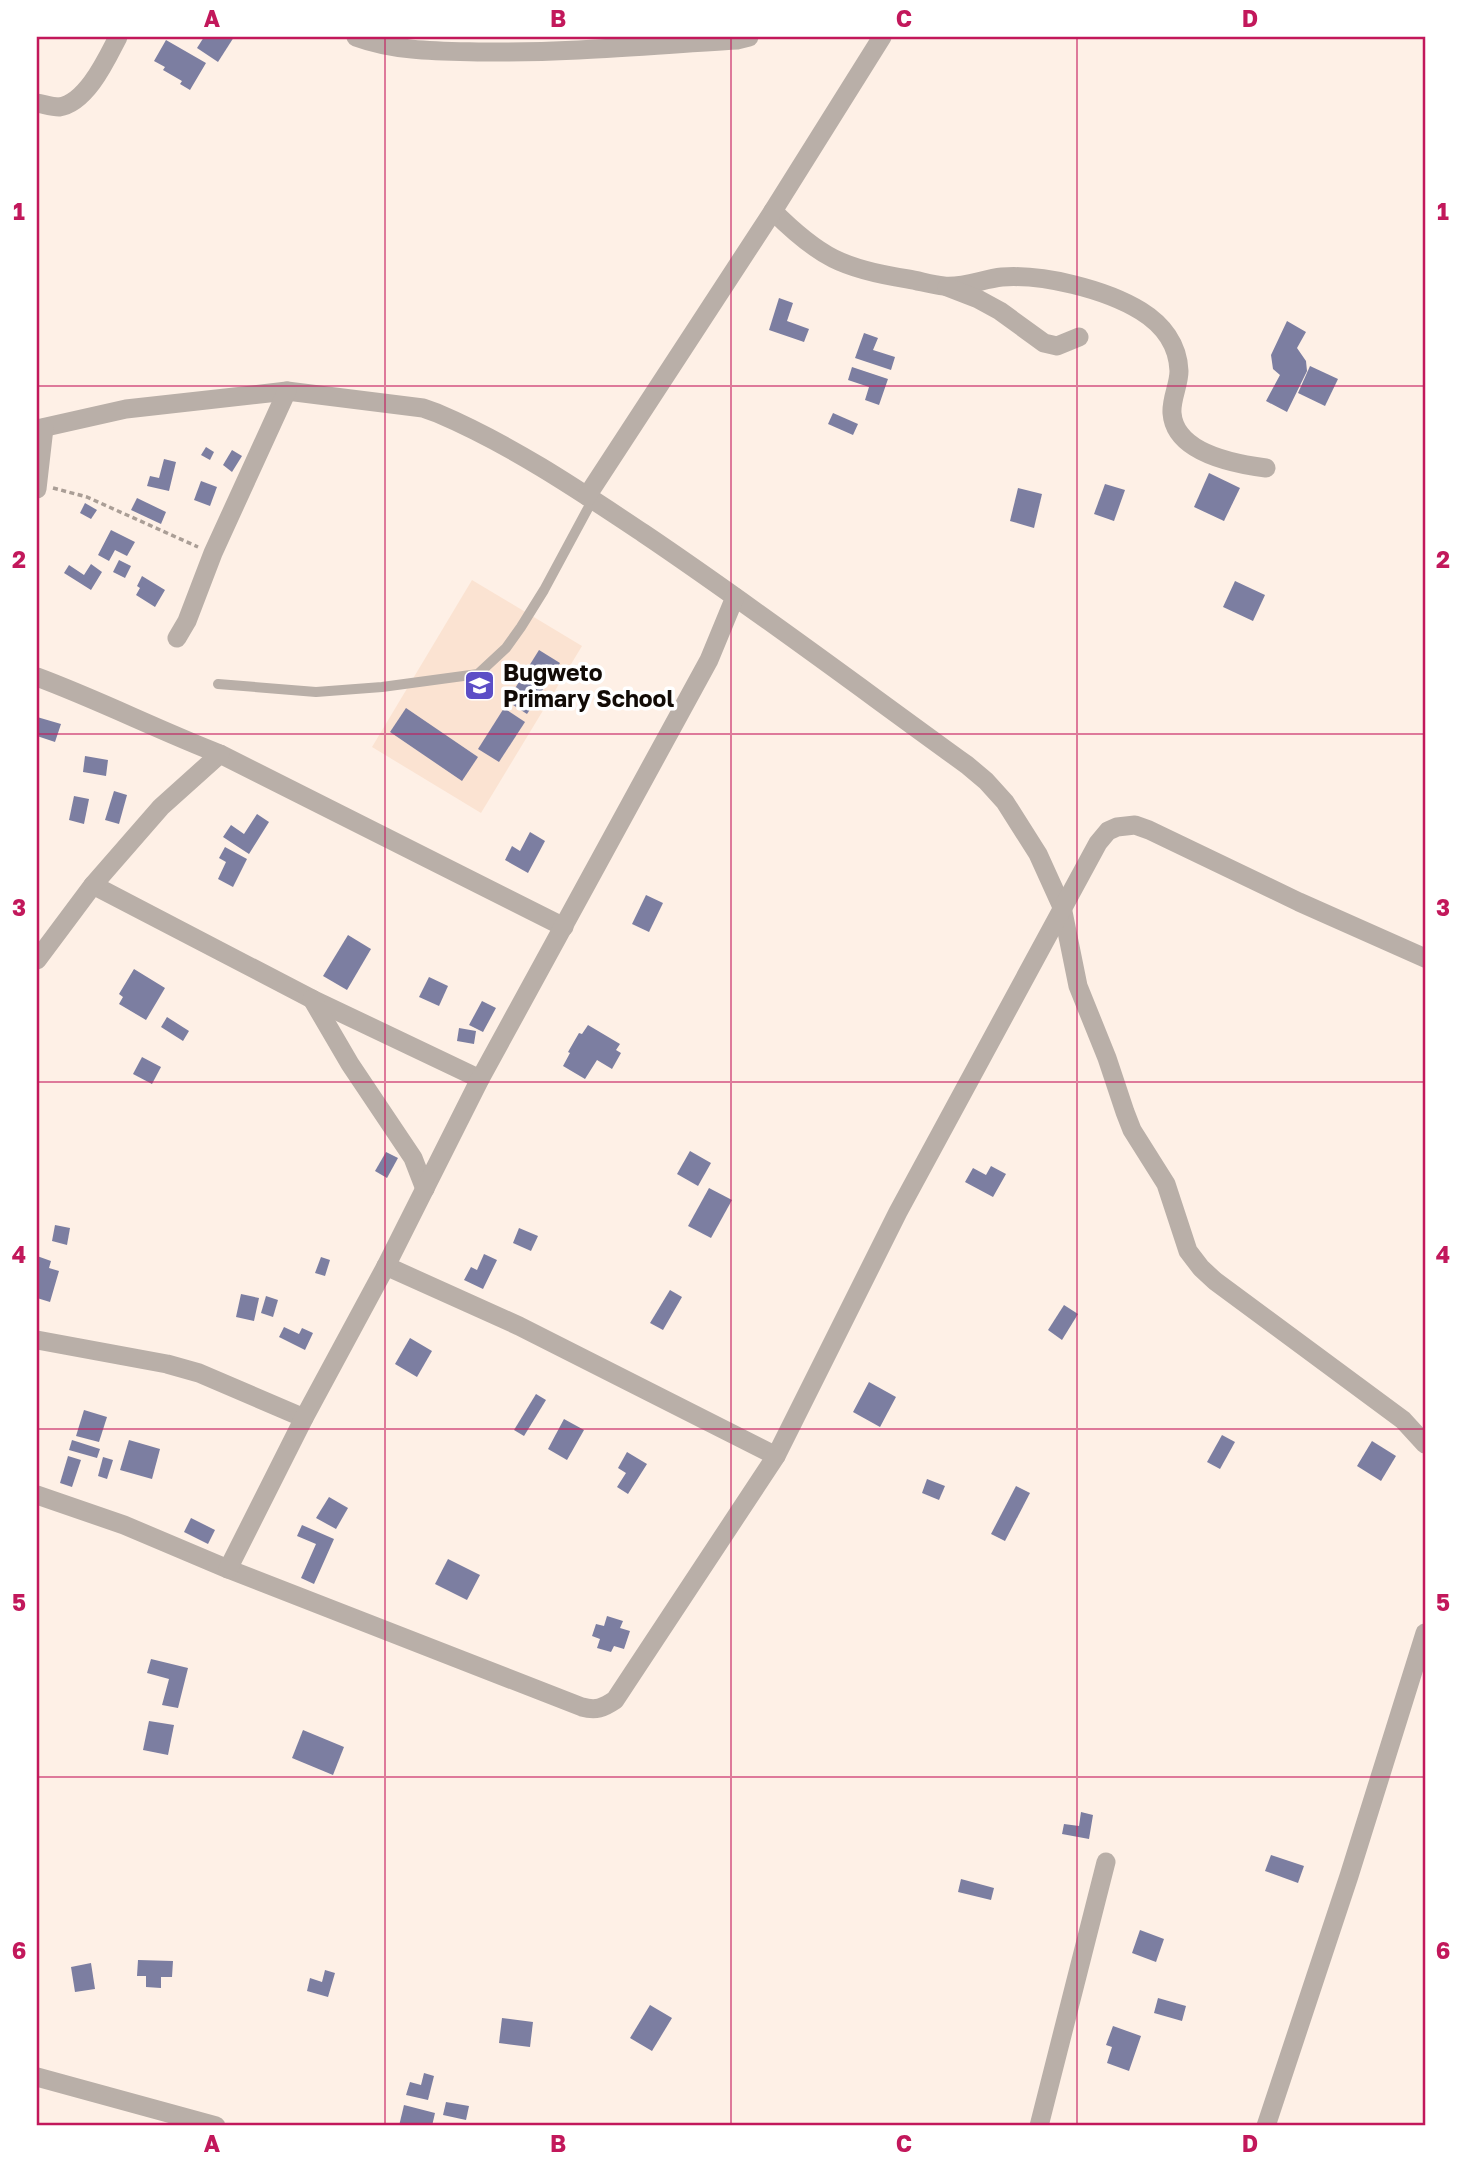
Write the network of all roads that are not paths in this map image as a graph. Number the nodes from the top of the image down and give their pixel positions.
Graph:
1 (118, 37) edge
2 (356, 37) edge
3 (750, 37) edge
4 (882, 37) edge
5 (669, 40) edge
6 (428, 43) edge
7 (37, 103) edge
8 (773, 211) junction
9 (946, 286) junction
10 (1079, 337) dead end
11 (287, 391) junction
12 (41, 428) edge
13 (1266, 468) dead end
14 (37, 486) edge
15 (590, 497) junction
16 (735, 597) junction
17 (177, 638) dead end
18 (37, 677) edge
19 (218, 684) dead end
20 (220, 754) junction
21 (93, 885) junction
22 (1062, 907) junction
23 (564, 927) junction
24 (1425, 958) edge
25 (37, 960) edge
26 (312, 999) junction
27 (480, 1079) junction
28 (425, 1189) junction
29 (386, 1266) junction
30 (37, 1339) edge
31 (304, 1418) junction
32 (1425, 1444) edge
33 (776, 1456) junction
34 (37, 1495) edge
35 (228, 1569) junction
36 (1425, 1633) edge
37 (1106, 1863) dead end
38 (37, 2077) edge
39 (216, 2126) edge
40 (1039, 2126) edge
41 (1266, 2126) edge

1 - 7 street
2 - 6 street
3 - 5 street
4 - 8 street
5 - 6 street
8 - 9 street
8 - 15 street
9 - 10 street
9 - 13 street
11 - 12 street
11 - 15 street
11 - 17 street
12 - 14 street
15 - 16 street
15 - 19 lane
16 - 22 street
16 - 23 street
18 - 20 street
20 - 21 street
20 - 23 street
21 - 25 street
21 - 26 street
22 - 24 street
22 - 32 street
22 - 33 street
23 - 27 street
26 - 27 street
26 - 28 street
27 - 28 street
28 - 29 street
29 - 31 street
29 - 33 street
30 - 31 street
31 - 35 street
33 - 35 street
34 - 35 street
36 - 41 street
37 - 40 street
38 - 39 street

